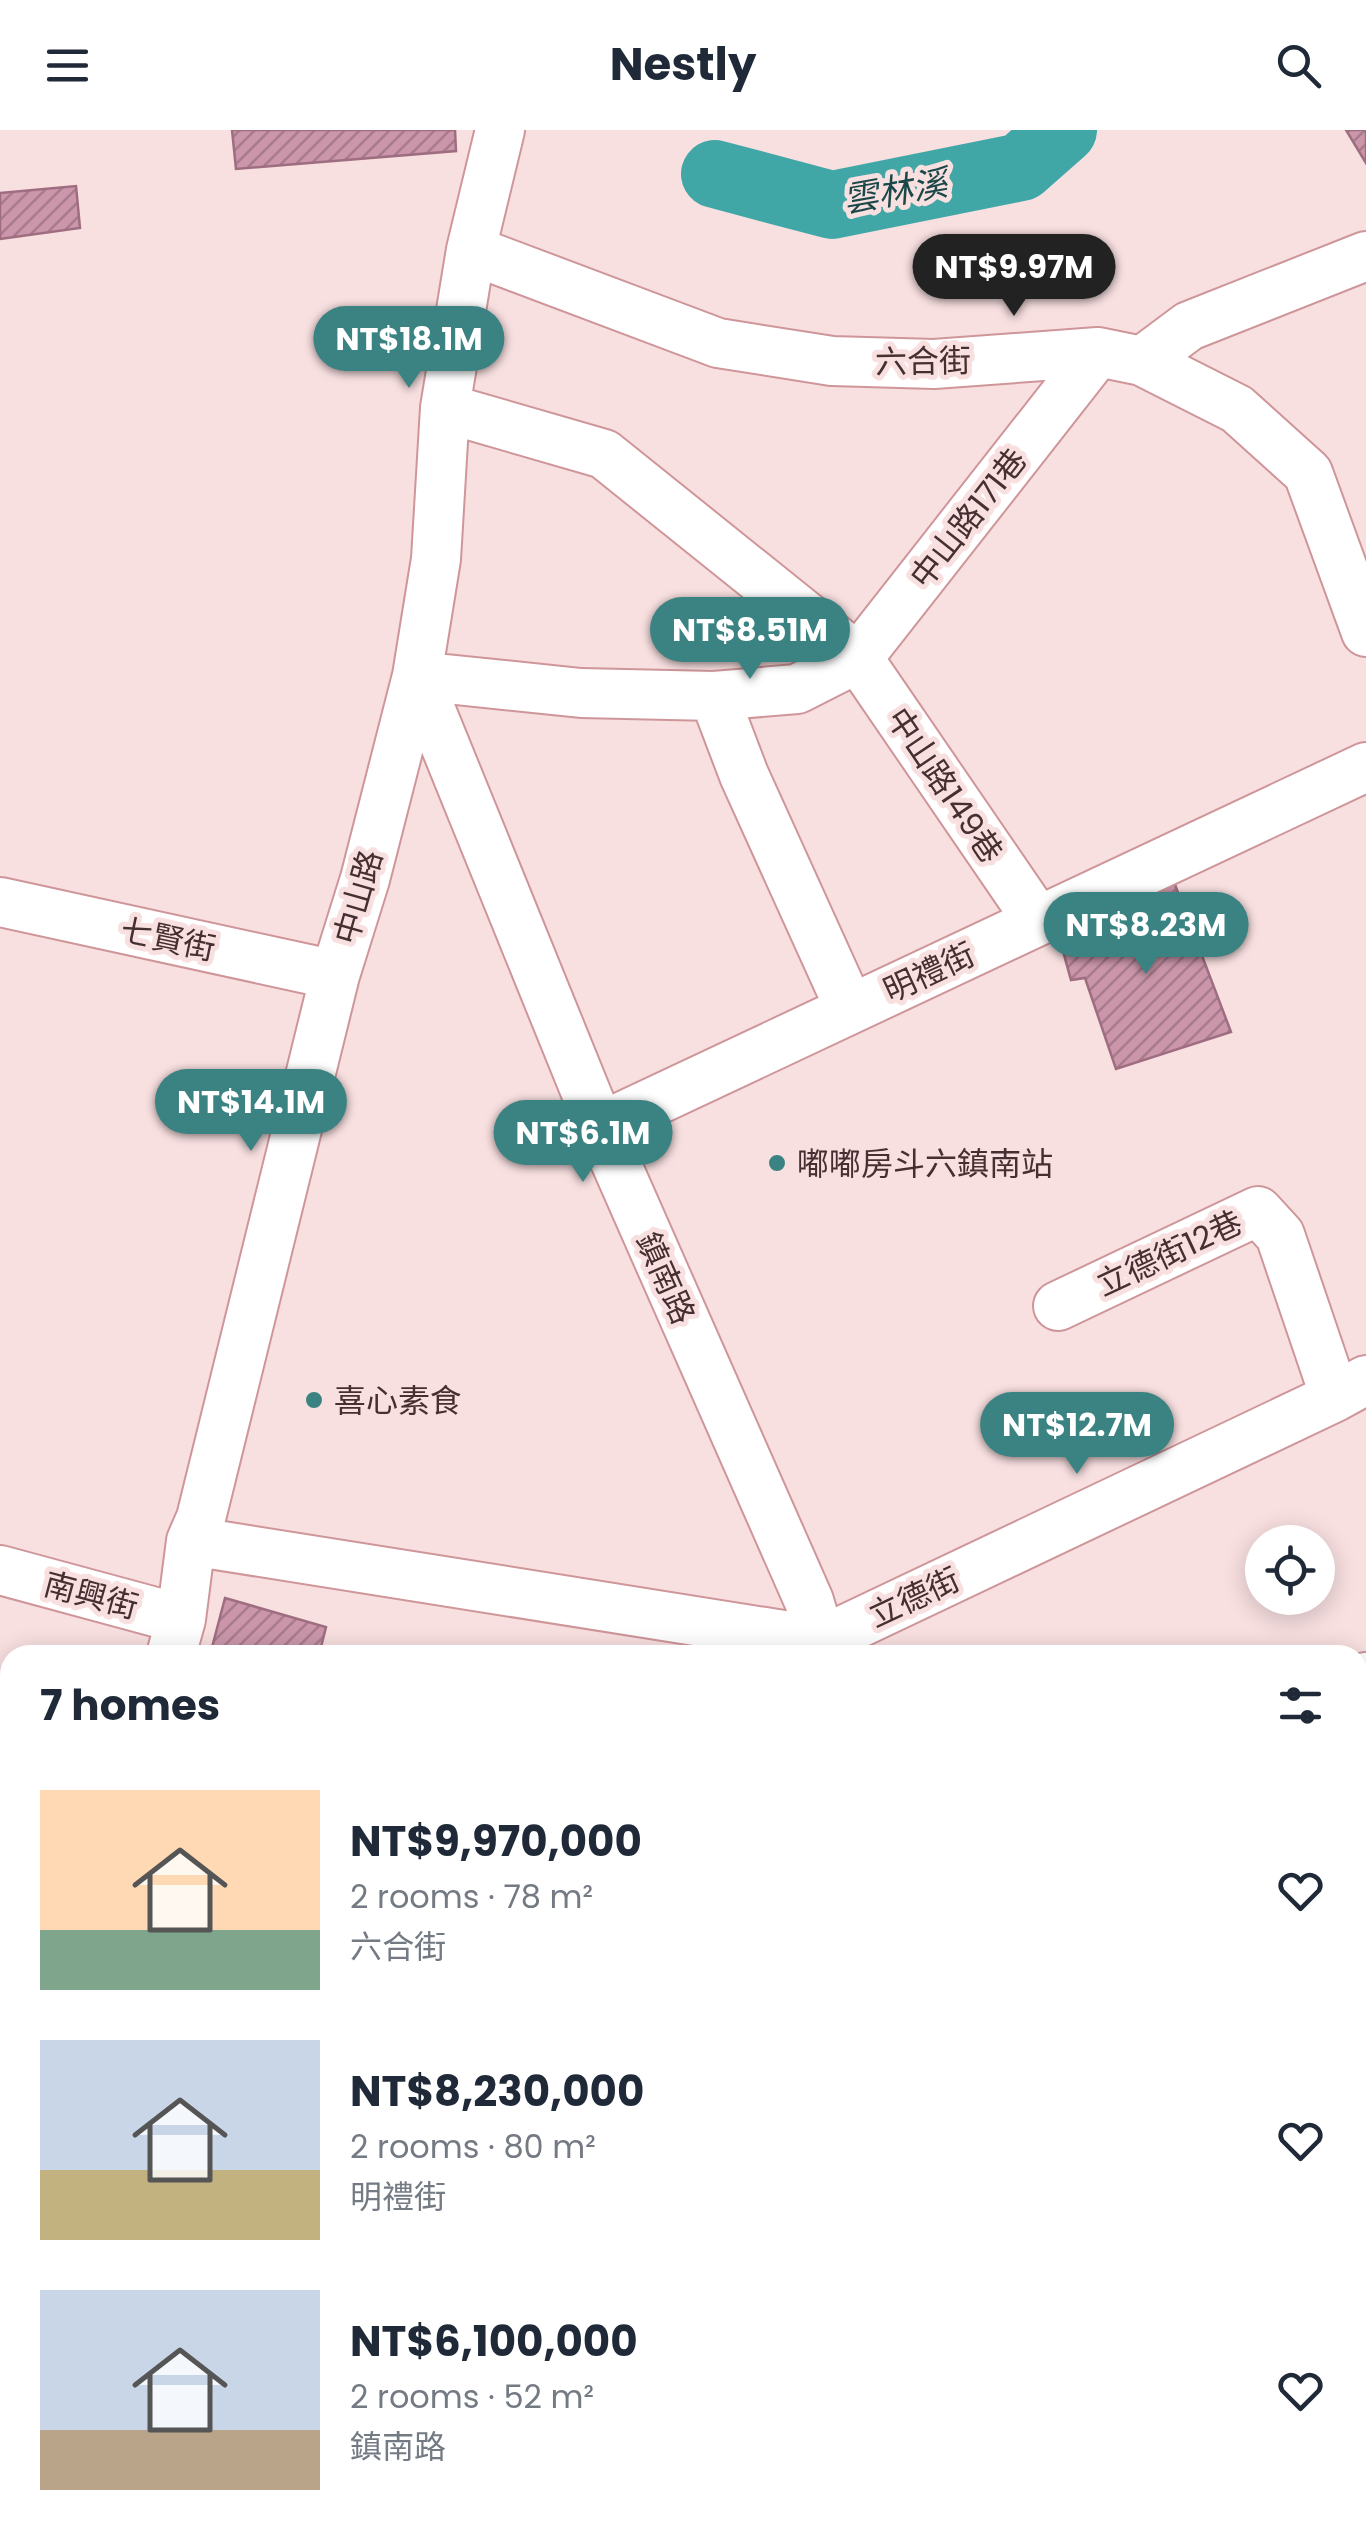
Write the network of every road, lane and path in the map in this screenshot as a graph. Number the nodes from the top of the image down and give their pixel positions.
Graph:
1 (500, 130) edge
2 (471, 250) junction
3 (1366, 256) edge
4 (1120, 356) junction
5 (446, 408) junction
6 (1366, 632) edge
7 (858, 658) junction
8 (417, 676) junction
9 (714, 696) junction
10 (1366, 767) edge
11 (0, 902) edge
12 (1038, 921) junction
13 (336, 976) junction
14 (850, 1009) junction
15 (600, 1127) junction
16 (1058, 1306) dead end
17 (1350, 1389) edge
18 (191, 1541) junction
19 (0, 1570) edge
20 (176, 1637) edge
21 (808, 1645) edge
22 (825, 1645) edge
23 (832, 1645) edge

1 - 2 street, 中山路
2 - 4 street, 六合街
2 - 5 street, 中山路
3 - 4 street, 中山路171巷
4 - 6 street
4 - 7 street, 中山路171巷
5 - 7 street, 中山路149巷
5 - 8 street, 中山路
7 - 9 street, 中山路171巷
7 - 12 street, 中山路149巷
8 - 9 street, 中山路171巷
8 - 13 street, 中山路
8 - 15 street, 鎮南路
9 - 14 street
10 - 12 street, 明禮街
11 - 13 street, 七賢街
12 - 14 street, 明禮街
13 - 18 street, 中山路
14 - 15 street, 明禮街
15 - 22 street, 鎮南路
16 - 17 street, 立德街12巷
17 - 23 street, 立德街
18 - 20 street, 中山路
18 - 21 street
19 - 20 street, 南興街

